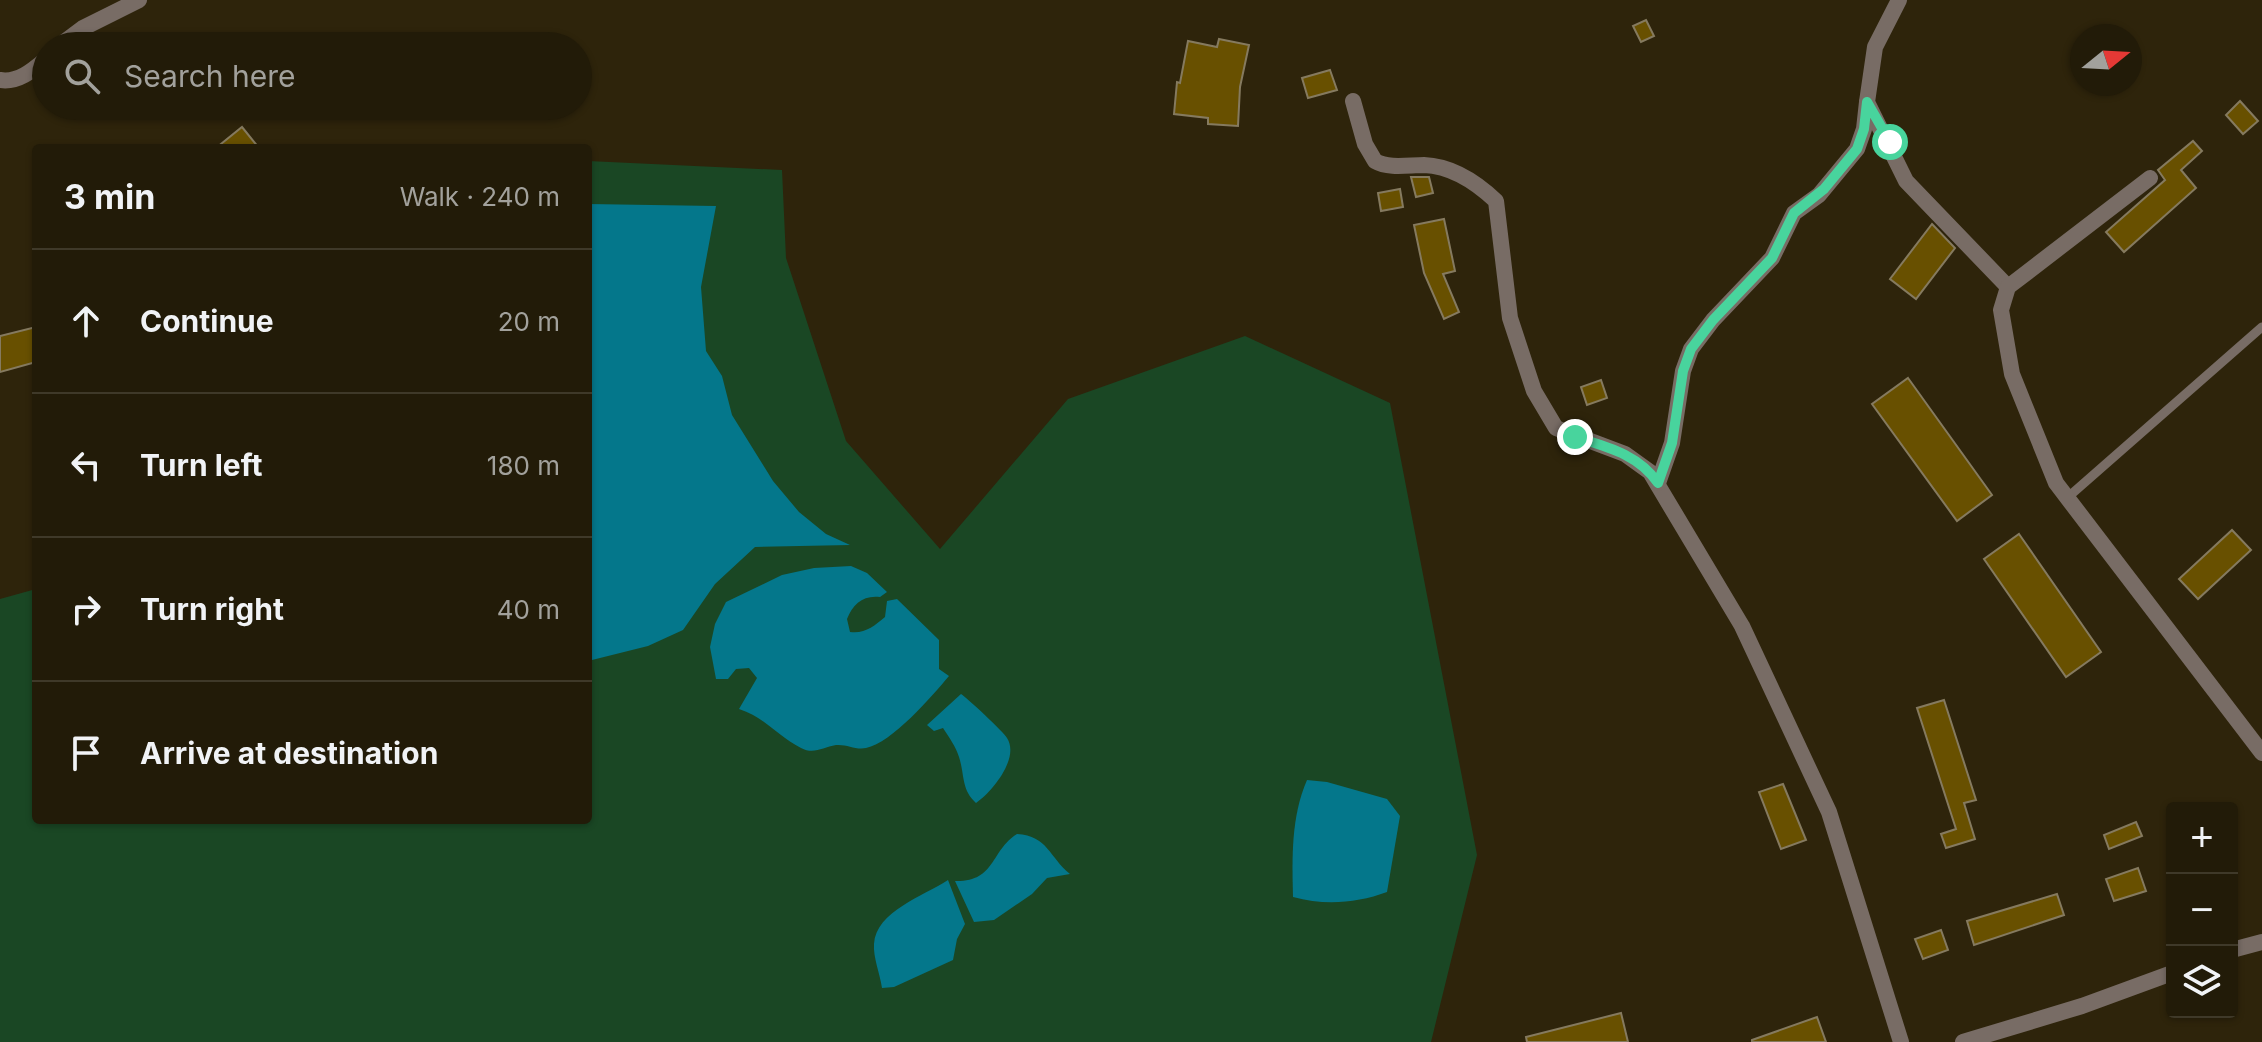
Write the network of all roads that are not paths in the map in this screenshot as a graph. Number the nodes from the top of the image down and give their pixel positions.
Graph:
1 (139, 0) edge
2 (1899, 0) edge
3 (78, 32) edge
4 (32, 70) edge
5 (0, 80) edge
6 (1353, 101) dead end
7 (1867, 102) junction
8 (2150, 178) dead end
9 (2008, 287) junction
10 (2262, 327) edge
11 (1658, 483) junction
12 (2067, 498) junction
13 (2262, 753) edge
14 (2260, 939) edge
15 (2238, 948) edge
16 (2166, 975) edge
17 (1901, 1042) edge
18 (1963, 1042) edge

1 - 3 street
2 - 7 street
4 - 5 street
6 - 11 street
7 - 9 street
7 - 11 street
8 - 9 street
9 - 12 street
10 - 12 lane
11 - 17 street
12 - 13 street
14 - 15 street
16 - 18 street

